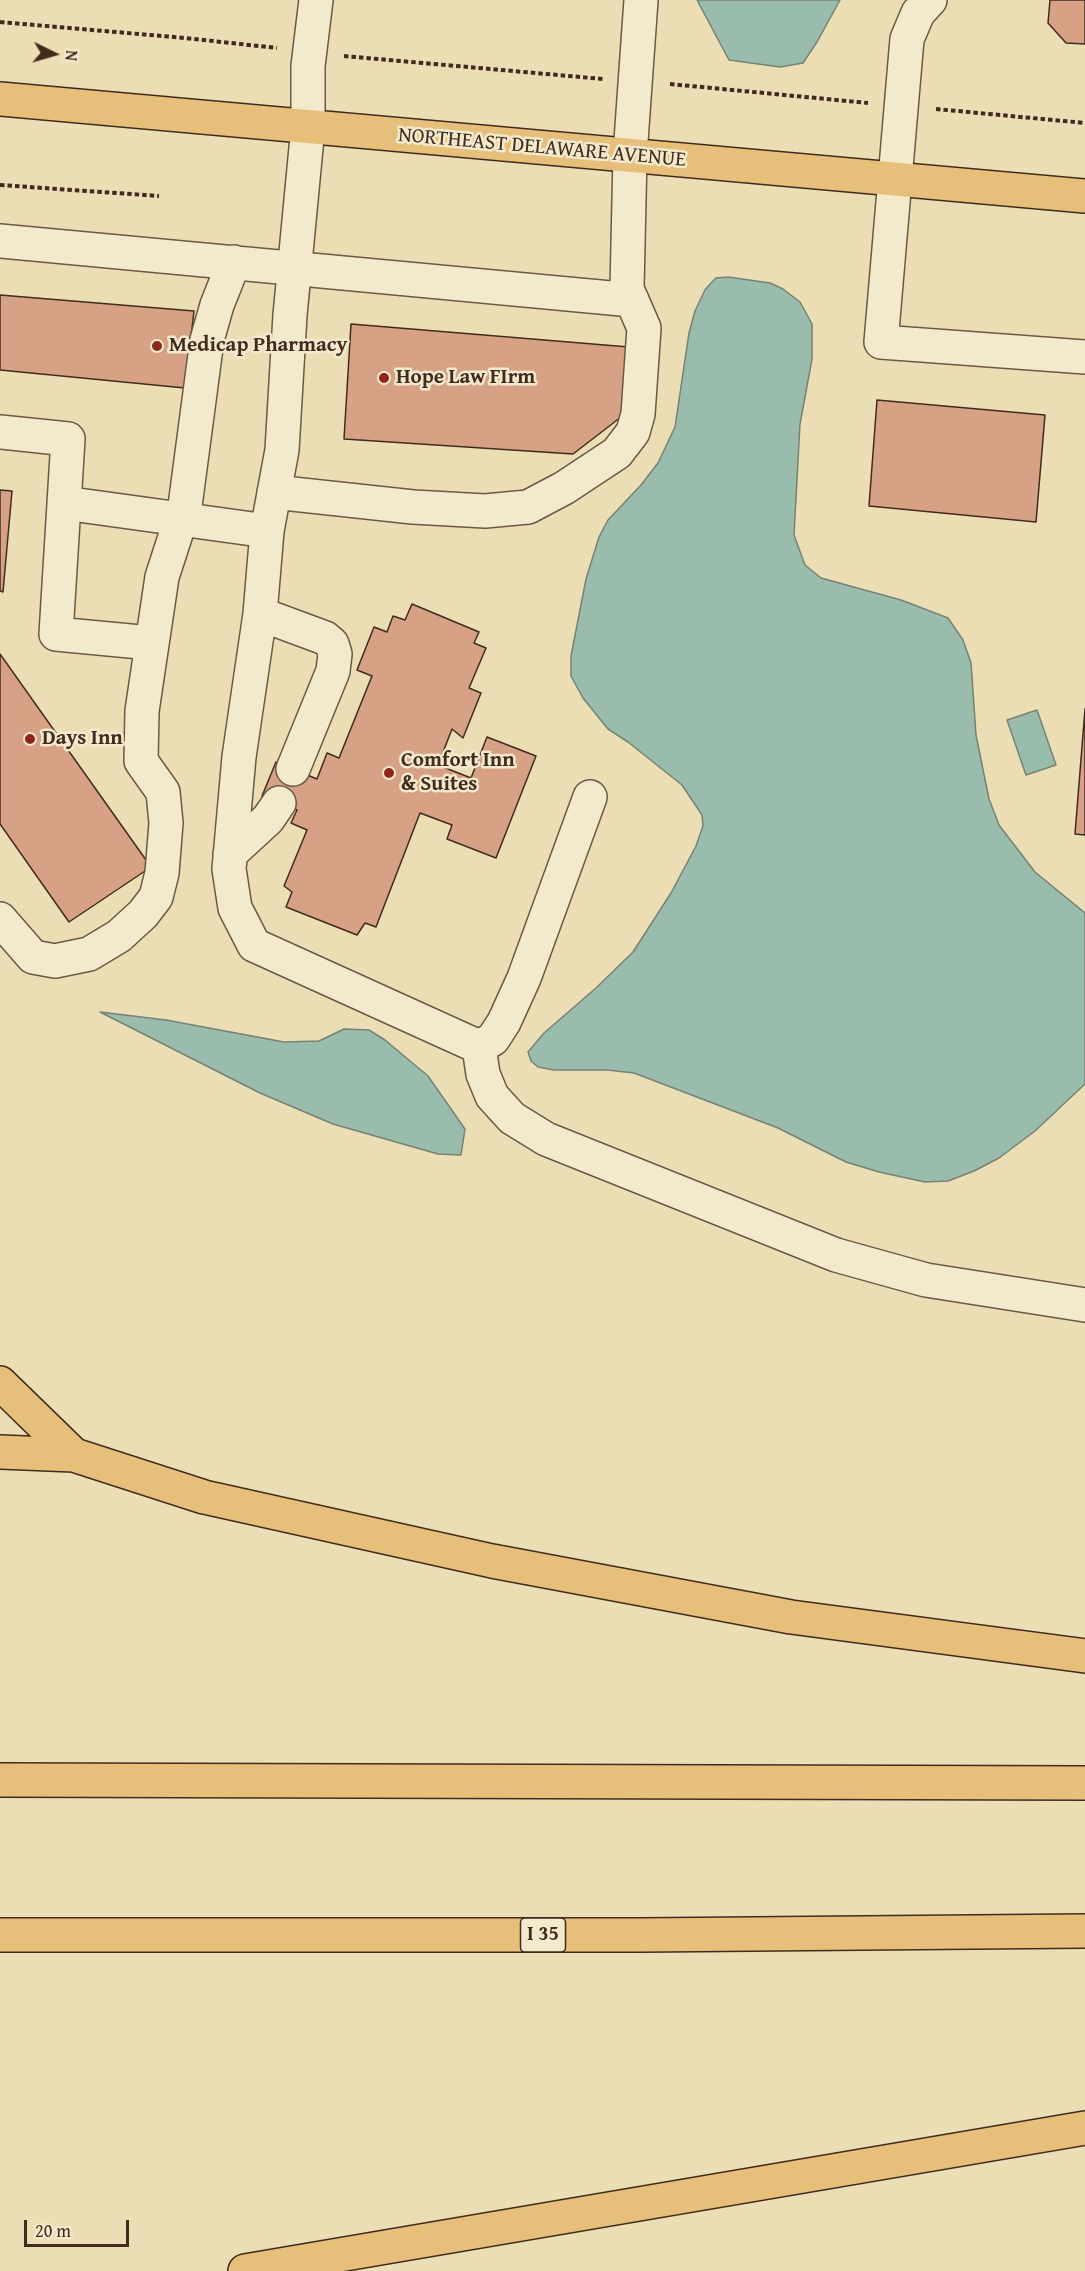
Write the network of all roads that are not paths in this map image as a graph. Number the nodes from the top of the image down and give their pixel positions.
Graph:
1 (316, 0) edge
2 (640, 0) edge
3 (930, 0) edge
4 (0, 99) edge
5 (308, 127) junction
6 (630, 155) junction
7 (894, 179) junction
8 (1085, 196) edge
9 (0, 241) edge
10 (234, 262) junction
11 (294, 268) junction
12 (632, 300) junction
13 (1085, 357) edge
14 (0, 432) edge
15 (274, 492) junction
16 (64, 502) junction
17 (182, 518) junction
18 (267, 531) junction
19 (260, 614) junction
20 (151, 643) junction
21 (292, 769) dead end
22 (590, 797) dead end
23 (279, 803) dead end
24 (230, 854) junction
25 (0, 920) edge
26 (478, 1047) junction
27 (1085, 1305) edge
28 (0, 1383) edge
29 (0, 1452) edge
30 (74, 1455) junction
31 (1085, 1656) edge
32 (0, 1780) edge
33 (1085, 1783) edge
34 (1085, 1931) edge
35 (0, 1935) edge
36 (1085, 2128) edge
37 (245, 2271) edge

1 - 5 lane
2 - 6 lane
3 - 7 lane
4 - 5 main road, NORTHEAST DELAWARE AVENUE
5 - 6 main road, NORTHEAST DELAWARE AVENUE
5 - 11 lane
6 - 7 main road, NORTHEAST DELAWARE AVENUE
6 - 12 lane
7 - 8 main road, NORTHEAST DELAWARE AVENUE
7 - 13 lane
9 - 10 lane
10 - 11 lane
10 - 17 lane
11 - 12 lane
11 - 15 lane
12 - 15 lane
14 - 16 lane
15 - 18 lane
16 - 17 lane
16 - 20 lane
17 - 18 lane
17 - 20 lane
18 - 19 lane
19 - 21 lane
19 - 24 lane
20 - 25 lane
22 - 26 lane
23 - 24 lane
24 - 26 lane
26 - 27 lane
28 - 30 main road
29 - 30 main road
30 - 31 main road
32 - 33 main road
34 - 35 main road, I 35
36 - 37 main road

